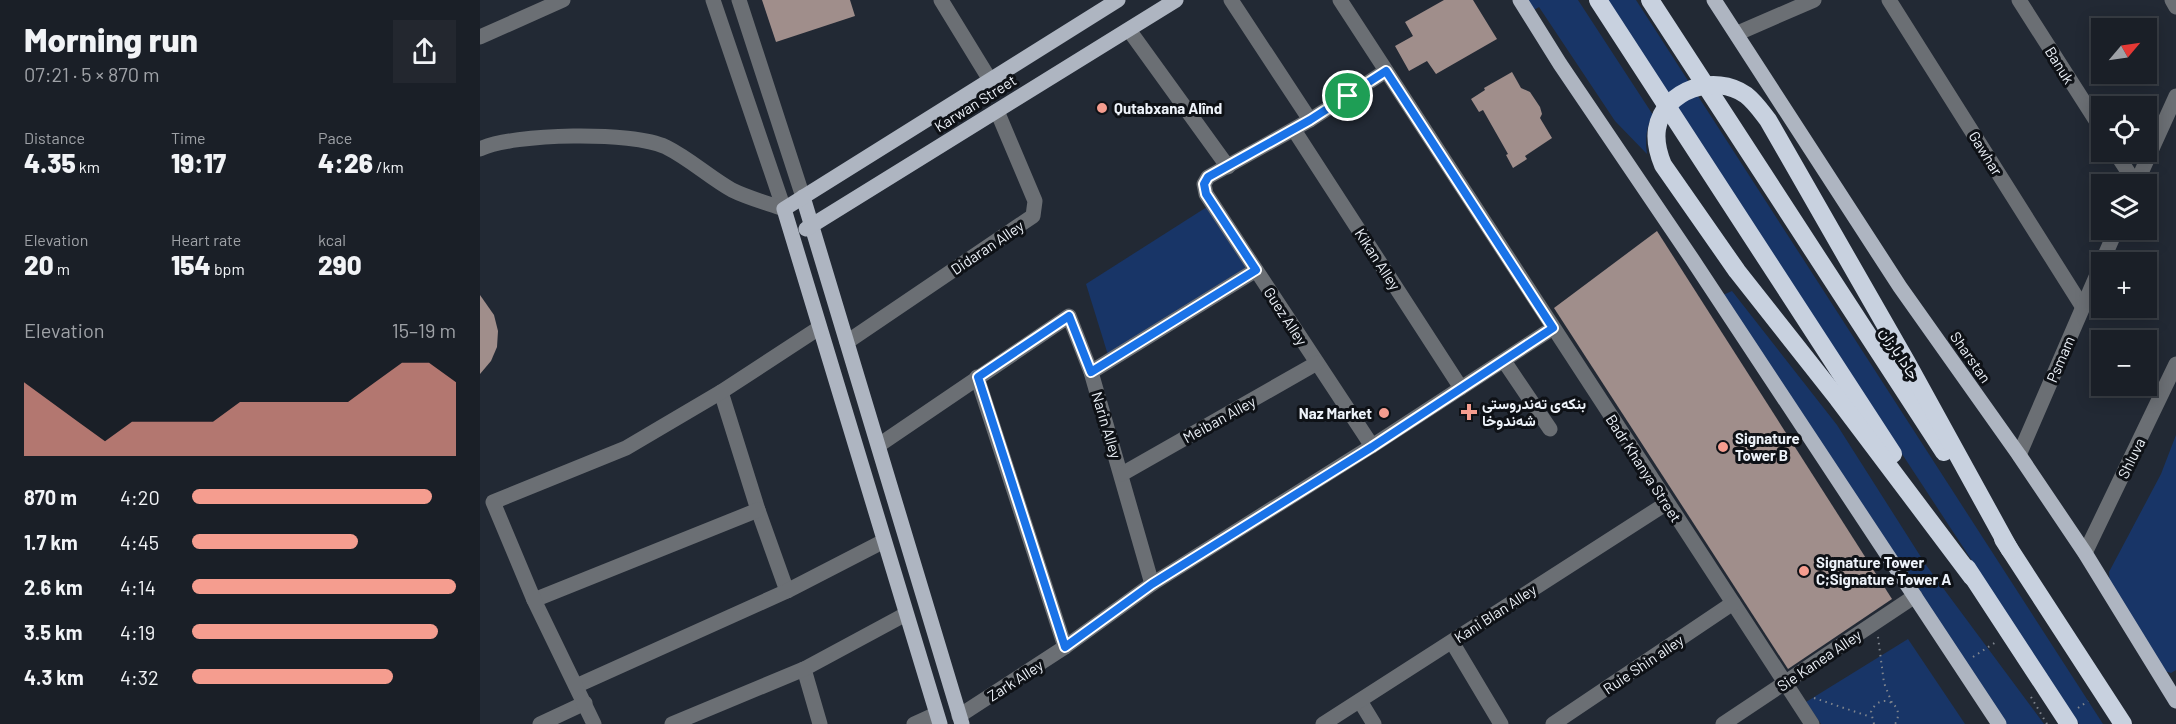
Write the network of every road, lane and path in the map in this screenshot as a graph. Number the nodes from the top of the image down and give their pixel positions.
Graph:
1 (563, 0) edge
2 (713, 0) edge
3 (739, 0) edge
4 (941, 0) edge
5 (1118, 0) edge
6 (1176, 0) edge
7 (1231, 0) edge
8 (1340, 0) edge
9 (1520, 0) edge
10 (1598, 0) edge
11 (1650, 0) edge
12 (1714, 0) edge
13 (1814, 0) edge
14 (1889, 0) edge
15 (2019, 0) edge
16 (2172, 0) edge
17 (2176, 7) edge
18 (1659, 8) edge
19 (1129, 30) junction
20 (1737, 33) junction
21 (480, 38) edge
22 (1386, 71) junction
23 (990, 80) junction
24 (2176, 96) edge
25 (997, 111) junction
26 (2091, 113) edge
27 (1310, 120) junction
28 (2170, 125) edge
29 (1294, 130) junction
30 (480, 149) edge
31 (1228, 167) junction
32 (2142, 174) edge
33 (803, 197) junction
34 (784, 209) junction
35 (812, 225) junction
36 (793, 237) junction
37 (1256, 270) junction
38 (2091, 287) edge
39 (2082, 306) junction
40 (819, 328) junction
41 (1553, 328) junction
42 (847, 342) junction
43 (1504, 361) junction
44 (1317, 363) junction
45 (2176, 364) edge
46 (1091, 372) junction
47 (978, 377) junction
48 (1461, 388) junction
49 (722, 392) junction
50 (1550, 429) dead end
51 (879, 445) junction
52 (1372, 447) junction
53 (2019, 455) junction
54 (1122, 474) junction
55 (1667, 503) junction
56 (758, 510) junction
57 (884, 541) junction
58 (2010, 550) junction
59 (2085, 553) junction
60 (1972, 577) junction
61 (1152, 584) junction
62 (787, 591) junction
63 (1915, 596) junction
64 (534, 600) junction
65 (1733, 603) junction
66 (906, 614) junction
67 (1875, 623) junction
68 (1452, 642) junction
69 (1996, 642) dead end
70 (1065, 647) junction
71 (1960, 664) junction
72 (804, 669) junction
73 (1785, 683) junction
74 (576, 686) junction
75 (2095, 696) dead end
76 (1813, 697) dead end
77 (2030, 697) dead end
78 (1360, 701) junction
79 (2176, 701) edge
80 (585, 703) junction
81 (1892, 704) junction
82 (1871, 717) junction
83 (2072, 717) edge
84 (938, 719) edge
85 (961, 720) edge
86 (540, 724) edge
87 (594, 724) edge
88 (672, 724) edge
89 (820, 724) edge
90 (914, 724) edge
91 (1323, 724) edge
92 (1374, 724) edge
93 (1501, 724) edge
94 (1553, 724) edge
95 (1723, 724) edge
96 (1812, 724) edge
97 (1874, 724) edge
98 (1895, 724) edge
99 (1999, 724) edge
100 (2047, 724) edge
101 (2122, 724) edge

1 - 21 street
2 - 34 street
3 - 33 street
4 - 23 street
5 - 23 main road, Karwan Street
6 - 19 main road, Karwan Street
7 - 27 street
8 - 22 street, Badr Khanya Street
9 - 63 main road
10 - 60 highway
11 - 18 highway, جادا بارزان
12 - 20 main road, Sharstan
13 - 20 street
14 - 39 street, Gawhar
15 - 26 street, Banuk
16 - 17 street
18 - 58 highway, جادا بارزان
19 - 25 main road, Karwan Street
19 - 31 street
20 - 53 main road, Sharstan
22 - 27 street, Guez Alley
22 - 41 street, Badr Khanya Street
23 - 33 main road, Karwan Street
24 - 28 street
25 - 35 main road, Karwan Street
25 - 42 street, Didaran Alley
27 - 29 street, Guez Alley
28 - 32 street
29 - 31 street, Guez Alley
29 - 48 street, Kikan Alley
30 - 34 street
31 - 37 street, Guez Alley
33 - 34 main road, Karwan Street
33 - 35 main road
34 - 36 main road
35 - 36 main road, Karwan Street
35 - 42 main road
36 - 40 main road
37 - 44 street, Guez Alley
37 - 46 street
38 - 39 street, Psmam
39 - 53 street, Psmam
40 - 49 street
40 - 57 main road
41 - 43 street, Zark Alley
41 - 55 street, Badr Khanya Street
42 - 51 main road
43 - 48 street, Zark Alley
43 - 50 street
44 - 52 street, Guez Alley
44 - 54 street, Meiban Alley
45 - 59 street, Shluva
46 - 47 street, Narin Alley
46 - 54 street, Narin Alley
47 - 51 street, Narin Alley
47 - 70 street
48 - 52 street, Zark Alley
49 - 56 street
49 - 64 street
51 - 85 main road
52 - 61 street, Zark Alley
53 - 59 main road, Sharstan
54 - 61 street, Narin Alley
55 - 65 street, Badr Khanya Street
55 - 68 street, Kani Blan Alley
56 - 62 street
56 - 64 street
57 - 62 street
57 - 66 main road
58 - 60 highway
58 - 101 highway, جادا بارزان
59 - 79 main road, Sharstan
60 - 83 highway
61 - 70 street, Zark Alley
62 - 74 street
63 - 67 street, Sie Kanea Alley
63 - 71 main road
64 - 74 street
65 - 73 street, Badr Khanya Street
65 - 94 street, Ruie Shin alley
66 - 72 street
66 - 84 main road
67 - 73 street, Sie Kanea Alley
67 - 81 path
68 - 78 street, Kani Blan Alley
68 - 93 street
69 - 71 path
70 - 85 street, Zark Alley
71 - 99 main road
72 - 88 street
72 - 89 street
73 - 95 street, Sie Kanea Alley
73 - 96 street, Badr Khanya Street
74 - 80 street
75 - 83 path
76 - 82 path
77 - 100 path
78 - 91 street, Kani Blan Alley
78 - 92 street
80 - 86 street
80 - 87 street
81 - 82 path
81 - 98 path
82 - 97 path
84 - 90 street

